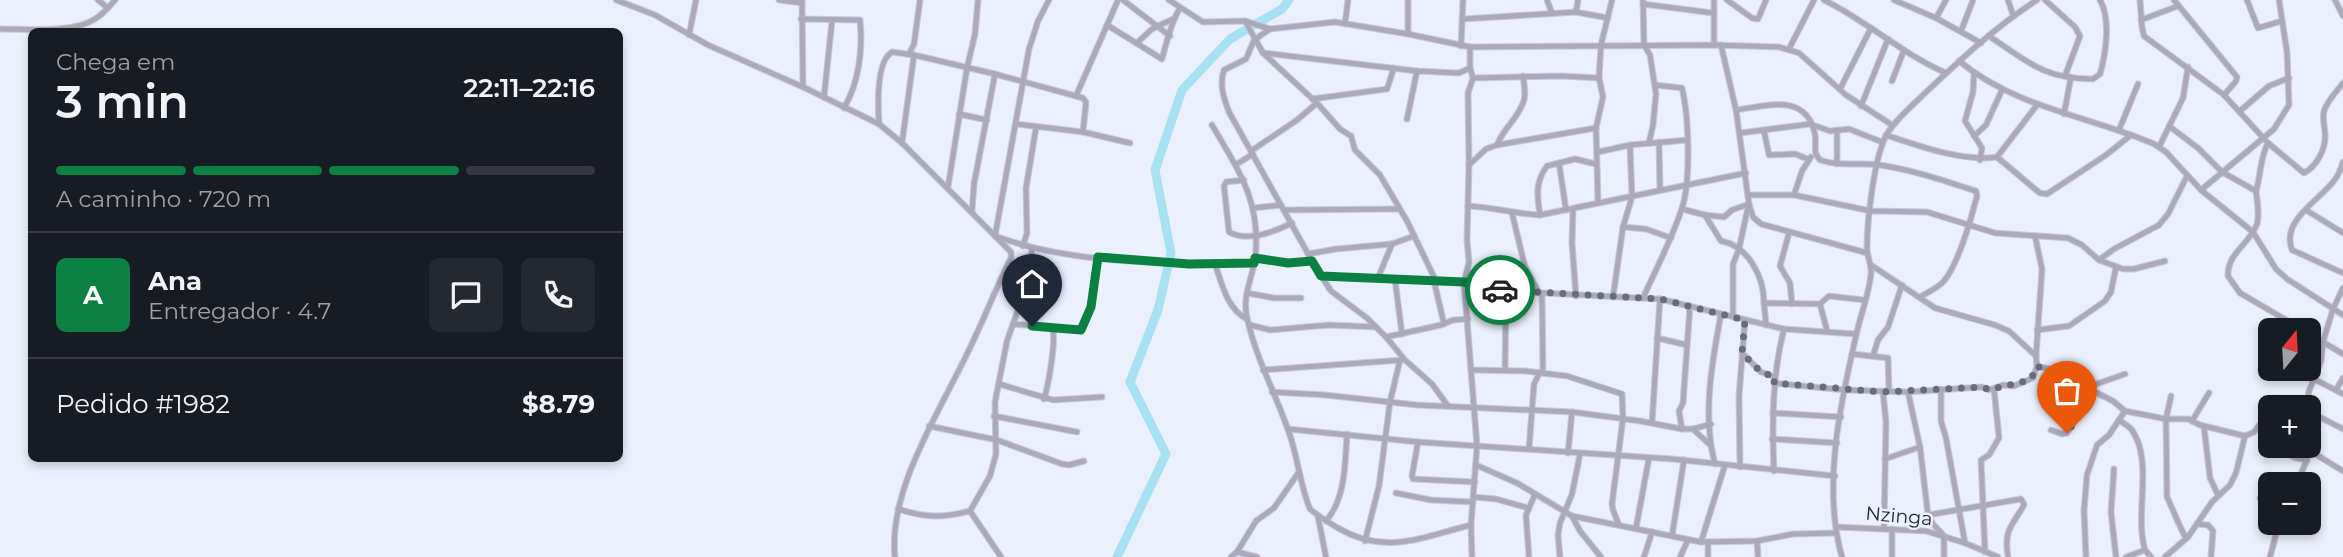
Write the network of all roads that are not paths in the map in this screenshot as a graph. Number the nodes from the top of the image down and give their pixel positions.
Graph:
1 (98, 0) edge
2 (115, 0) edge
3 (616, 0) edge
4 (696, 0) edge
5 (779, 0) edge
6 (920, 0) edge
7 (978, 0) edge
8 (1049, 0) edge
9 (1118, 0) edge
10 (1124, 0) edge
11 (1169, 0) edge
12 (1348, 0) edge
13 (1408, 0) edge
14 (1463, 0) edge
15 (1547, 0) edge
16 (1578, 0) edge
17 (1612, 0) edge
18 (1714, 0) edge
19 (1727, 0) edge
20 (1766, 0) edge
21 (1814, 0) edge
22 (1824, 0) edge
23 (1894, 0) edge
24 (1946, 0) edge
25 (1973, 0) edge
26 (2008, 0) edge
27 (2037, 0) edge
28 (2045, 0) edge
29 (2100, 0) edge
30 (2140, 0) edge
31 (2174, 0) edge
32 (2247, 0) edge
33 (2279, 0) edge
34 (2335, 0) edge
35 (802, 2) edge
36 (1643, 2) edge
37 (2178, 6) junction
38 (108, 8) junction
39 (1180, 8) junction
40 (1576, 12) junction
41 (1552, 13) junction
42 (1713, 13) junction
43 (2013, 15) junction
44 (2343, 16) edge
45 (1608, 18) junction
46 (1936, 18) junction
47 (801, 19) junction
48 (1173, 19) junction
49 (1464, 19) junction
50 (2141, 20) junction
51 (832, 21) junction
52 (1245, 21) junction
53 (2282, 21) junction
54 (1345, 24) junction
55 (1107, 25) junction
56 (1158, 26) junction
57 (65, 28) edge
58 (1871, 28) junction
59 (0, 29) edge
60 (28, 29) edge
61 (1270, 29) junction
62 (1961, 31) junction
63 (1408, 34) junction
64 (689, 35) junction
65 (1170, 36) junction
66 (1989, 36) junction
67 (1888, 39) junction
68 (1254, 40) junction
69 (1137, 43) junction
70 (1981, 43) junction
71 (914, 44) junction
72 (1644, 45) junction
73 (1714, 45) junction
74 (1721, 45) junction
75 (1461, 46) junction
76 (1601, 46) junction
77 (1470, 47) junction
78 (1789, 49) junction
79 (1903, 50) junction
80 (1263, 53) junction
81 (911, 55) junction
82 (925, 58) junction
83 (1959, 61) junction
84 (2188, 67) junction
85 (967, 68) junction
86 (1394, 68) junction
87 (1469, 68) junction
88 (1417, 71) junction
89 (1946, 73) junction
90 (1974, 73) junction
91 (995, 74) junction
92 (1523, 76) junction
93 (2068, 77) junction
94 (1473, 78) junction
95 (1599, 78) junction
96 (2289, 78) junction
97 (1022, 81) junction
98 (1892, 81) dead end
99 (2343, 82) edge
100 (2138, 83) dead end
101 (1655, 85) junction
102 (803, 87) junction
103 (1840, 89) junction
104 (2002, 90) junction
105 (2224, 95) junction
106 (1076, 96) junction
107 (824, 97) junction
108 (1314, 101) junction
109 (2037, 105) junction
110 (1861, 106) junction
111 (844, 107) junction
112 (1736, 110) junction
113 (2240, 111) junction
114 (959, 114) junction
115 (2064, 114) junction
116 (1407, 119) dead end
117 (987, 120) junction
118 (878, 124) junction
119 (1016, 124) junction
120 (1811, 124) junction
121 (1212, 125) dead end
122 (1892, 125) junction
123 (2169, 126) junction
124 (1036, 128) junction
125 (1596, 128) junction
126 (1764, 131) junction
127 (2119, 131) junction
128 (1083, 132) junction
129 (1837, 132) junction
130 (1740, 133) junction
131 (1886, 135) junction
132 (2131, 135) junction
133 (1974, 136) junction
134 (1687, 140) junction
135 (2266, 141) junction
136 (1659, 142) junction
137 (1882, 142) junction
138 (902, 143) junction
139 (1130, 143) dead end
140 (1649, 143) junction
141 (1497, 145) junction
142 (1630, 145) junction
143 (2159, 148) junction
144 (1598, 152) junction
145 (1252, 153) junction
146 (1815, 153) junction
147 (1997, 157) junction
148 (1808, 159) junction
149 (1980, 160) junction
150 (2343, 162) edge
151 (1559, 163) junction
152 (1237, 164) junction
153 (1596, 164) junction
154 (1837, 164) junction
155 (1877, 164) junction
156 (1469, 165) junction
157 (2222, 172) junction
158 (1746, 173) junction
159 (2187, 176) junction
160 (1244, 180) junction
161 (1687, 184) junction
162 (947, 187) junction
163 (1660, 190) junction
164 (2201, 190) junction
165 (2256, 191) junction
166 (1749, 195) junction
167 (1794, 195) junction
168 (1632, 197) junction
169 (1598, 203) junction
170 (1749, 204) junction
171 (1468, 206) junction
172 (1253, 208) junction
173 (1283, 208) junction
174 (1399, 209) junction
175 (1569, 209) junction
176 (1682, 209) junction
177 (2306, 210) junction
178 (972, 211) junction
179 (1871, 211) junction
180 (1512, 213) junction
181 (1540, 215) junction
182 (1705, 215) junction
183 (1292, 223) junction
184 (1969, 225) junction
185 (1623, 227) junction
186 (2253, 232) junction
187 (1789, 233) junction
188 (2343, 233) edge
189 (1256, 235) junction
190 (995, 236) junction
191 (1414, 236) junction
192 (2035, 236) junction
193 (1671, 238) junction
194 (1392, 244) junction
195 (1023, 246) junction
196 (1032, 249) junction
197 (1739, 249) junction
198 (1867, 253) junction
199 (1308, 254) junction
200 (1098, 257) junction
201 (2099, 260) junction
202 (1254, 261) junction
203 (1312, 261) junction
204 (2165, 261) dead end
205 (1215, 264) junction
206 (1871, 265) junction
207 (2116, 267) junction
208 (2343, 273) edge
209 (1321, 276) junction
210 (1378, 278) junction
211 (1395, 280) junction
212 (1435, 281) junction
213 (1464, 282) junction
214 (1902, 285) junction
215 (2343, 288) edge
216 (1506, 291) junction
217 (1247, 293) junction
218 (1540, 294) junction
219 (1576, 296) junction
220 (1613, 297) junction
221 (1920, 297) junction
222 (1301, 298) dead end
223 (1643, 298) junction
224 (1660, 299) junction
225 (1864, 300) junction
226 (1764, 303) junction
227 (1791, 304) junction
228 (1820, 304) junction
229 (1690, 306) junction
230 (2333, 309) junction
231 (1721, 314) junction
232 (2343, 315) edge
233 (1733, 317) junction
234 (2282, 318) edge
235 (1468, 319) junction
236 (1745, 320) junction
237 (1248, 322) junction
238 (1013, 324) junction
239 (1444, 324) junction
240 (1766, 325) junction
241 (1376, 327) junction
242 (1784, 329) junction
243 (2037, 330) junction
244 (1053, 331) junction
245 (1827, 331) junction
246 (1402, 334) junction
247 (1856, 334) junction
248 (1386, 337) junction
249 (1657, 338) junction
250 (2323, 342) junction
251 (1687, 345) junction
252 (1742, 353) junction
253 (2343, 354) edge
254 (1852, 355) junction
255 (1873, 356) junction
256 (2036, 356) junction
257 (1402, 360) junction
258 (2321, 361) edge
259 (2037, 366) junction
260 (1262, 370) junction
261 (1471, 370) junction
262 (1505, 370) junction
263 (1541, 372) junction
264 (2124, 374) dead end
265 (2343, 378) edge
266 (1774, 380) junction
267 (2320, 382) edge
268 (999, 384) junction
269 (2085, 388) junction
270 (1941, 389) junction
271 (1994, 389) junction
272 (1845, 390) junction
273 (2336, 390) junction
274 (1047, 391) junction
275 (1886, 391) junction
276 (2093, 391) junction
277 (1272, 392) junction
278 (1908, 392) junction
279 (2209, 393) dead end
280 (2343, 394) edge
281 (2171, 396) dead end
282 (1102, 397) dead end
283 (1044, 399) junction
284 (1053, 400) junction
285 (1390, 402) junction
286 (1448, 406) junction
287 (1473, 406) junction
288 (1534, 409) junction
289 (2125, 411) junction
290 (1572, 412) junction
291 (1773, 413) junction
292 (994, 416) junction
293 (1841, 417) junction
294 (2321, 417) edge
295 (1623, 418) junction
296 (2166, 419) junction
297 (2119, 420) junction
298 (2192, 421) junction
299 (1652, 423) junction
300 (1711, 425) junction
301 (929, 426) junction
302 (2204, 426) junction
303 (2258, 427) edge
304 (1288, 429) junction
305 (1682, 429) junction
306 (1693, 429) junction
307 (2343, 429) edge
308 (2051, 430) dead end
309 (1077, 432) dead end
310 (1347, 434) junction
311 (2245, 436) junction
312 (1385, 437) junction
313 (1772, 439) junction
314 (997, 440) junction
315 (1418, 442) junction
316 (1838, 443) junction
317 (1710, 445) junction
318 (1477, 446) junction
319 (1920, 447) junction
320 (1529, 449) junction
321 (1568, 453) junction
322 (1580, 454) junction
323 (1618, 455) junction
324 (2321, 457) edge
325 (1649, 458) junction
326 (2297, 458) edge
327 (2343, 458) edge
328 (1885, 459) junction
329 (1684, 460) junction
330 (2306, 460) joint
331 (1084, 461) dead end
332 (1715, 464) junction
333 (1476, 465) junction
334 (1725, 465) junction
335 (1740, 467) junction
336 (2114, 469) dead end
337 (2340, 469) edge
338 (1299, 471) junction
339 (1773, 471) junction
340 (2301, 472) edge
341 (1835, 476) junction
342 (1475, 482) junction
343 (1396, 493) dead end
344 (1535, 494) junction
345 (2218, 495) junction
346 (1473, 500) junction
347 (1983, 505) junction
348 (1528, 508) junction
349 (898, 509) junction
350 (1960, 509) junction
351 (1613, 510) junction
352 (970, 511) junction
353 (1565, 513) junction
354 (1928, 515) junction
355 (1572, 516) junction
356 (1318, 517) junction
357 (1326, 521) junction
358 (1605, 523) junction
359 (2197, 524) junction
360 (1471, 525) junction
361 (1619, 525) junction
362 (1636, 528) junction
363 (1884, 528) junction
364 (1892, 529) junction
365 (1836, 530) junction
366 (1652, 532) junction
367 (2276, 535) edge
368 (1672, 536) junction
369 (1944, 536) junction
370 (2188, 537) junction
371 (1688, 540) junction
372 (1364, 541) junction
373 (1757, 541) junction
374 (1704, 542) junction
375 (1965, 543) junction
376 (2146, 550) junction
377 (1985, 552) junction
378 (1234, 555) edge
379 (1598, 556) edge
380 (895, 557) edge
381 (1001, 557) edge
382 (1257, 557) edge
383 (1326, 557) edge
384 (1472, 557) edge
385 (1529, 557) edge
386 (1560, 557) edge
387 (1644, 557) edge
388 (1680, 557) edge
389 (1708, 557) edge
390 (1758, 557) edge
391 (1842, 557) edge
392 (1892, 557) edge
393 (1944, 557) edge
394 (1998, 557) edge
395 (2008, 557) edge
396 (2086, 557) edge
397 (2116, 557) edge
398 (2126, 557) edge
399 (2151, 557) edge
400 (2165, 557) edge
401 (2211, 557) edge
402 (2270, 557) edge

1 - 38 street
2 - 38 street
3 - 64 street
4 - 64 street
5 - 35 street
6 - 71 street
7 - 85 street
8 - 97 street
9 - 55 street
10 - 56 street
11 - 39 street
12 - 54 street
13 - 63 street
14 - 49 street
15 - 41 street
16 - 40 street
17 - 45 street
18 - 42 street
19 - 20 street
21 - 78 street
22 - 58 street
23 - 46 street
24 - 46 street
25 - 62 street
26 - 43 street
27 - 43 street
28 - 93 street
29 - 93 street
30 - 50 street
31 - 37 street
32 - 53 street
33 - 53 street
34 - 44 street
35 - 47 street
36 - 42 street
36 - 72 street
37 - 50 street
37 - 105 street
38 - 57 street
39 - 48 street
39 - 52 street
40 - 41 street
40 - 45 street
41 - 49 street
42 - 73 street
43 - 66 street
45 - 76 street
46 - 62 street
47 - 51 street
47 - 102 street
48 - 56 street
48 - 65 street
49 - 75 street
50 - 84 street
51 - 107 street
51 - 111 street
52 - 61 street
52 - 68 street
53 - 96 street
54 - 61 street
54 - 63 street
55 - 69 street
55 - 106 street
56 - 65 street
56 - 69 street
58 - 67 street
58 - 103 street
59 - 60 street
61 - 68 street
62 - 70 street
63 - 75 street
64 - 102 street
65 - 69 street
66 - 70 street
66 - 93 street
67 - 79 street
67 - 110 street
68 - 80 street
68 - 145 street
70 - 83 street
71 - 81 street
71 - 82 street
72 - 73 street
72 - 76 street
72 - 101 street
73 - 74 street
74 - 78 street
74 - 112 street
75 - 77 street
76 - 77 street
76 - 95 street
77 - 87 street
78 - 103 street
79 - 89 street
79 - 98 street
80 - 86 street
80 - 108 street
81 - 82 street
81 - 118 street
81 - 138 street
82 - 85 street
83 - 89 street
83 - 90 street
84 - 105 street
84 - 123 street
85 - 91 street
85 - 114 street
86 - 88 street
86 - 108 street
87 - 88 street
87 - 94 street
88 - 116 street
89 - 122 street
90 - 104 street
90 - 133 street
91 - 97 street
91 - 117 street
92 - 94 street
92 - 95 street
92 - 141 street
93 - 115 street
94 - 156 street
95 - 125 street
96 - 113 street
96 - 135 street
97 - 106 street
97 - 119 street
99 - 135 street
100 - 127 street
101 - 134 street
101 - 140 street
102 - 107 street
103 - 110 street
104 - 109 street
104 - 133 street
105 - 113 street
106 - 128 street
107 - 111 street
108 - 145 street
108 - 174 street
109 - 115 street
109 - 147 street
110 - 122 street
111 - 118 street
112 - 120 street
112 - 130 street
113 - 135 street
114 - 117 street
114 - 162 street
115 - 127 street
117 - 178 street
118 - 138 street
119 - 124 street
119 - 190 street
120 - 126 street
120 - 129 street
120 - 146 street
121 - 152 street
122 - 131 street
123 - 143 street
123 - 157 street
124 - 128 street
124 - 195 street
125 - 141 street
125 - 144 street
126 - 130 street
126 - 148 street
127 - 132 street
128 - 139 street
129 - 137 street
129 - 154 street
130 - 158 street
131 - 137 street
131 - 149 street
132 - 143 street
132 - 147 street
133 - 149 street
134 - 136 street
134 - 161 street
135 - 157 street
135 - 165 street
136 - 140 street
136 - 163 street
137 - 155 street
138 - 162 street
140 - 142 street
141 - 156 street
142 - 144 street
142 - 168 street
143 - 159 street
144 - 153 street
145 - 152 street
145 - 173 street
146 - 148 street
146 - 154 street
147 - 149 street
148 - 167 street
150 - 177 street
151 - 153 street
151 - 175 street
151 - 181 street
152 - 160 street
153 - 169 street
154 - 155 street
155 - 179 street
155 - 184 street
156 - 171 street
157 - 164 street
157 - 165 street
158 - 161 street
158 - 166 street
159 - 164 street
159 - 201 street
160 - 172 street
160 - 189 street
161 - 163 street
161 - 176 street
162 - 178 street
163 - 168 street
164 - 186 street
165 - 186 street
166 - 167 street
166 - 170 street
167 - 179 street
168 - 169 street
168 - 185 street
169 - 175 street
170 - 182 street
170 - 187 street
170 - 197 street
171 - 180 street
171 - 213 street
172 - 173 street
172 - 189 street
173 - 174 street
173 - 183 street
174 - 191 street
175 - 181 street
175 - 219 street
176 - 182 street
176 - 193 street
177 - 188 street
177 - 208 street
178 - 190 street
179 - 184 street
179 - 198 street
180 - 181 street
180 - 218 street
182 - 197 street
183 - 189 street
183 - 199 street
184 - 192 street
184 - 221 street
185 - 193 street
185 - 220 street
186 - 230 street
186 - 234 street
187 - 198 street
187 - 227 street
189 - 202 street
190 - 195 street
190 - 301 street
191 - 194 street
191 - 212 street
192 - 201 street
192 - 243 street
193 - 223 street
194 - 199 street
194 - 210 street
195 - 196 street
196 - 200 street
196 - 238 street
197 - 226 street
197 - 233 street
198 - 206 street
199 - 203 street
200 - 205 street
200 - 244 street
201 - 207 street
202 - 203 street
202 - 205 street
202 - 217 street
203 - 209 street
204 - 207 street
205 - 237 street
206 - 214 street
206 - 225 street
207 - 243 street
209 - 210 street
209 - 241 street
210 - 211 street
211 - 212 street
211 - 246 street
212 - 213 street
212 - 239 street
213 - 216 street
213 - 235 street
214 - 221 street
214 - 255 street
215 - 230 street
216 - 218 street
216 - 262 street
217 - 222 street
217 - 237 street
218 - 219 street
218 - 263 street
219 - 220 street
220 - 223 street
221 - 256 street
223 - 224 street
224 - 229 street
224 - 249 street
225 - 228 street
225 - 247 street
226 - 227 street
226 - 240 street
227 - 228 street
228 - 245 street
229 - 231 street
229 - 251 street
230 - 232 street
230 - 250 street
231 - 233 street
231 - 300 street
233 - 236 street
235 - 239 street
235 - 261 street
236 - 240 street
236 - 252 street
237 - 241 street
237 - 260 street
238 - 244 street
238 - 268 street
239 - 246 street
240 - 242 street
241 - 248 street
242 - 245 street
242 - 266 street
243 - 256 street
244 - 274 street
245 - 247 street
246 - 248 street
247 - 254 street
248 - 257 street
249 - 251 street
249 - 299 street
250 - 253 street
250 - 258 street
251 - 305 street
252 - 266 street
252 - 335 street
254 - 255 street
254 - 272 street
255 - 275 street
256 - 259 street
257 - 260 street
257 - 285 street
257 - 286 street
259 - 269 street
259 - 271 street
260 - 277 street
261 - 262 street
261 - 287 street
262 - 263 street
263 - 288 street
263 - 295 street
264 - 269 street
265 - 273 street
266 - 272 street
266 - 291 street
267 - 273 street
268 - 283 street
268 - 292 street
269 - 276 street
270 - 271 street
270 - 278 street
270 - 350 street
271 - 347 street
272 - 275 street
272 - 293 street
273 - 280 street
274 - 283 street
274 - 284 street
275 - 278 street
275 - 328 street
276 - 289 street
276 - 308 street
277 - 285 street
277 - 304 street
278 - 319 street
279 - 298 street
281 - 296 street
282 - 284 street
283 - 284 street
285 - 286 street
285 - 312 street
286 - 287 street
287 - 288 street
287 - 318 street
288 - 290 street
288 - 320 street
289 - 296 street
289 - 297 street
290 - 295 street
290 - 321 street
291 - 293 street
291 - 313 street
292 - 309 street
292 - 314 street
293 - 316 street
294 - 307 street
295 - 299 street
295 - 323 street
296 - 298 street
296 - 370 street
297 - 376 street
297 - 396 street
298 - 302 street
299 - 305 street
300 - 306 street
300 - 317 street
301 - 314 street
301 - 349 street
302 - 311 street
302 - 345 street
303 - 311 street
304 - 310 street
304 - 338 street
305 - 306 street
306 - 317 street
310 - 312 street
310 - 357 street
311 - 345 street
312 - 315 street
312 - 372 street
313 - 316 street
313 - 339 street
314 - 331 street
314 - 352 street
315 - 318 street
315 - 342 street
316 - 341 street
317 - 332 street
318 - 320 street
318 - 333 street
319 - 328 street
319 - 354 street
320 - 321 street
321 - 322 street
322 - 323 street
322 - 353 street
323 - 325 street
323 - 351 street
324 - 337 street
325 - 329 street
325 - 362 street
326 - 330 street
327 - 337 street
328 - 363 street
329 - 332 street
329 - 368 street
330 - 340 street
332 - 334 street
333 - 342 street
333 - 344 street, Nzinga
334 - 335 street
334 - 374 street
335 - 339 street
336 - 397 street
338 - 356 street
338 - 378 street
339 - 341 street
341 - 365 street
342 - 346 street
343 - 346 street
344 - 348 street
344 - 353 street, Nzinga
345 - 359 street
346 - 348 street
346 - 360 street
347 - 350 street
347 - 377 street
347 - 395 street
348 - 385 street
349 - 352 street
349 - 380 street
350 - 354 street
350 - 375 street
351 - 358 street
351 - 361 street
352 - 381 street
353 - 355 street, Nzinga
353 - 386 street
354 - 369 street
355 - 358 street, Nzinga
355 - 379 street
356 - 357 street
356 - 383 street
357 - 372 street
358 - 361 street, Nzinga
359 - 370 street
359 - 401 street
360 - 372 street
360 - 384 street
361 - 362 street, Nzinga
362 - 366 street, Nzinga
363 - 364 street, Nzinga
363 - 365 street, Nzinga
364 - 369 street, Nzinga
364 - 392 street
365 - 373 street, Nzinga
365 - 391 street
366 - 368 street, Nzinga
366 - 387 street
367 - 402 street
368 - 371 street, Nzinga
369 - 375 street, Nzinga
369 - 393 street
370 - 400 street
371 - 374 street, Nzinga
371 - 388 street
373 - 374 street, Nzinga
373 - 390 street
374 - 389 street
375 - 377 street, Nzinga
376 - 398 street
376 - 399 street
377 - 394 street, Nzinga
378 - 382 street

